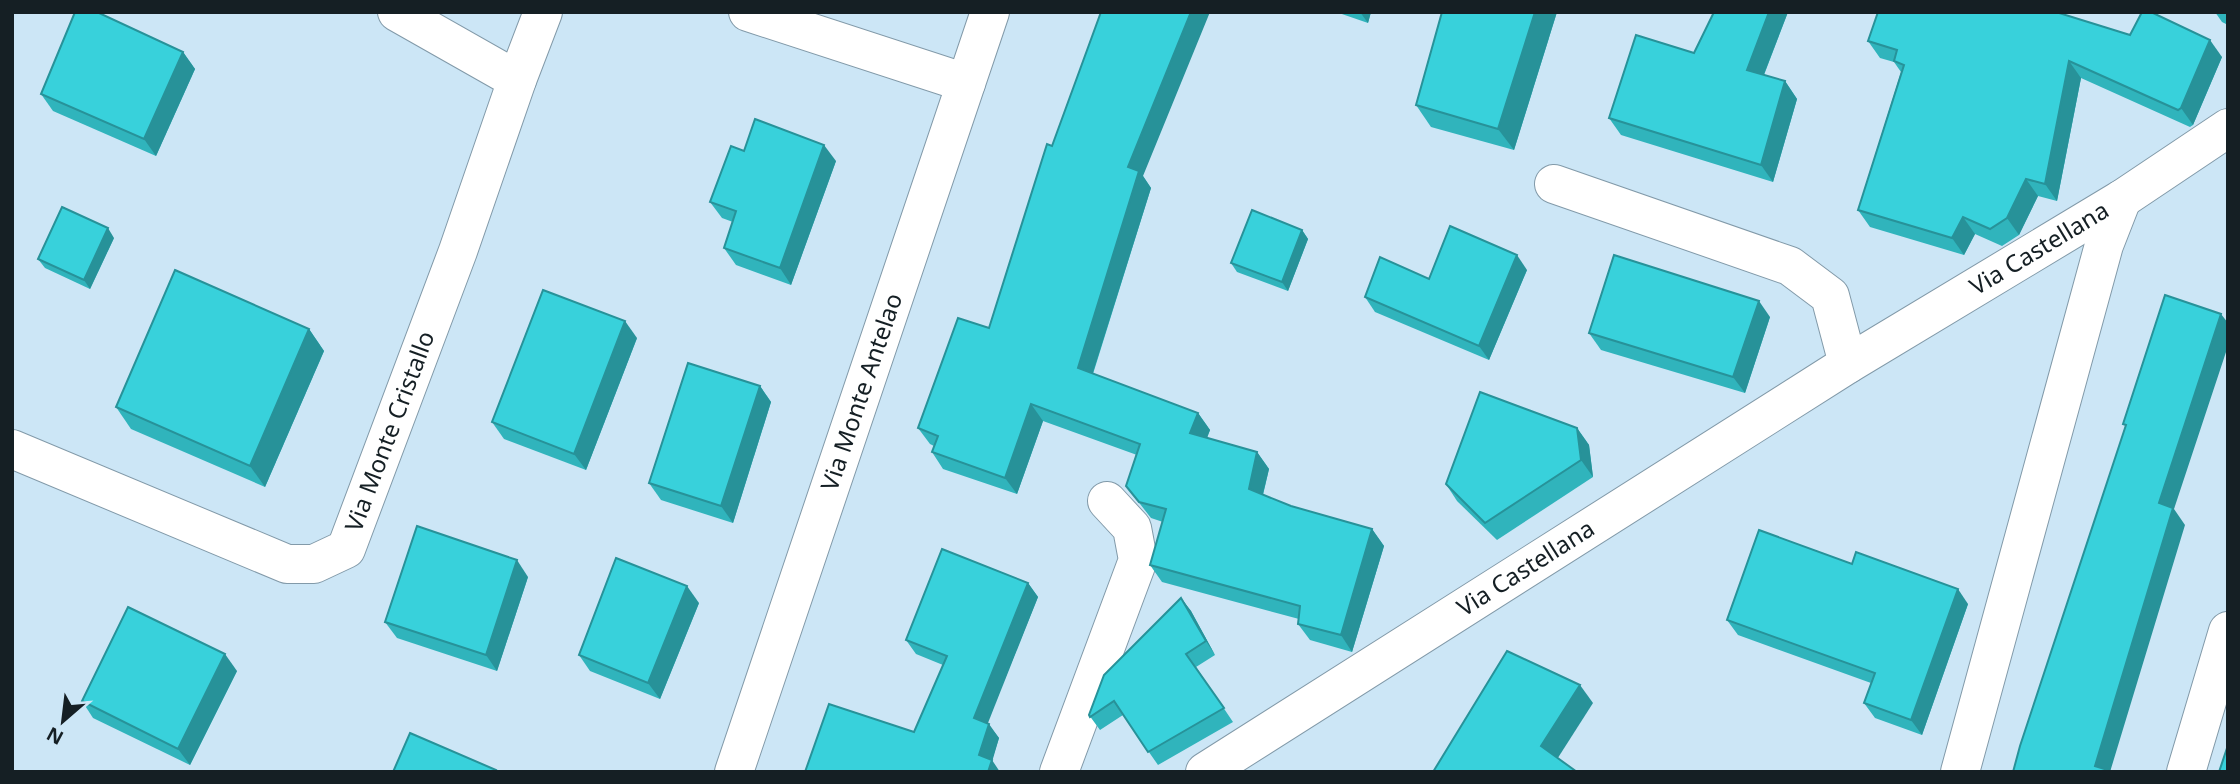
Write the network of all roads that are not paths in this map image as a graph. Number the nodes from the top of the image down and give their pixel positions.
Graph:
1 (397, 12) edge
2 (542, 12) edge
3 (748, 12) edge
4 (990, 12) edge
5 (517, 80) junction
6 (966, 83) junction
7 (2228, 128) edge
8 (1554, 184) dead end
9 (2122, 198) junction
10 (1848, 364) junction
11 (12, 449) edge
12 (1107, 501) dead end
13 (2228, 631) edge
14 (734, 772) edge
15 (1059, 772) edge
16 (1205, 772) edge
17 (1960, 772) edge
18 (2186, 772) edge

1 - 5 street
2 - 5 street, Via Monte Cristallo
3 - 6 street
4 - 6 street, Via Monte Antelao
5 - 11 street, Via Monte Cristallo
6 - 14 street, Via Monte Antelao
7 - 9 street, Via Castellana
8 - 10 street
9 - 10 street, Via Castellana
9 - 17 street
10 - 16 street, Via Castellana
12 - 15 street
13 - 18 street

